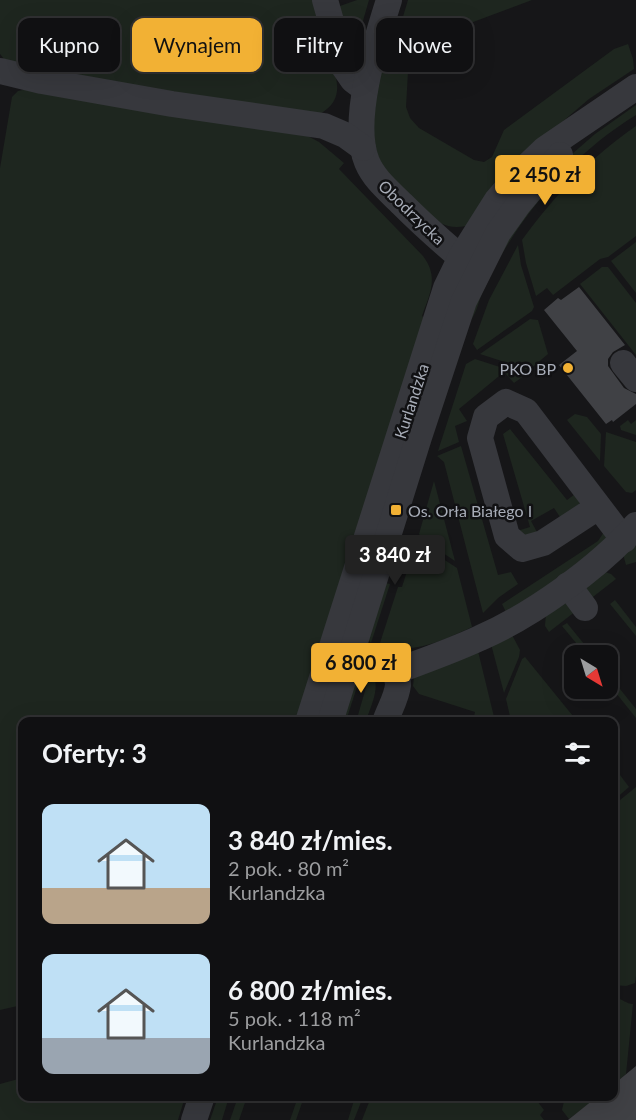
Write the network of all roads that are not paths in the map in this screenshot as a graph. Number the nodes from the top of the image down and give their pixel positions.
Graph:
1 (325, 0) edge
2 (389, 0) edge
3 (0, 71) edge
4 (636, 87) edge
5 (365, 89) junction
6 (363, 148) junction
7 (469, 265) junction
8 (598, 507) junction
9 (621, 548) edge
10 (567, 585) junction
11 (585, 608) dead end
12 (342, 650) junction
13 (394, 672) junction
14 (310, 717) edge
15 (331, 717) edge
16 (387, 717) edge
17 (200, 1101) edge
18 (194, 1120) edge

1 - 5 street
2 - 5 street, Obodrzycka
3 - 6 street
4 - 7 street, Kurlandzka
5 - 6 street, Obodrzycka
6 - 7 street, Obodrzycka
7 - 12 street, Kurlandzka
8 - 8 street
8 - 9 street
9 - 10 street
10 - 11 street
10 - 13 street
12 - 13 street
12 - 14 street, Kurlandzka
12 - 15 street, Kurlandzka
13 - 16 street
17 - 18 street

